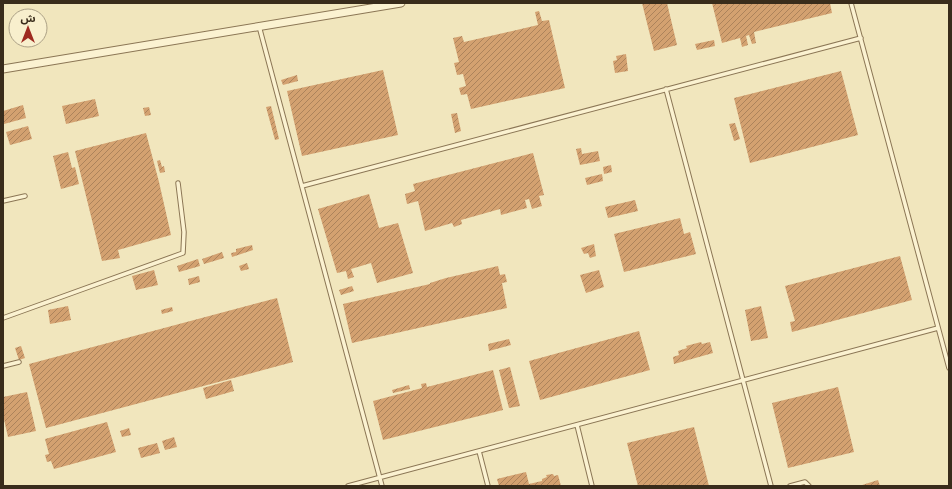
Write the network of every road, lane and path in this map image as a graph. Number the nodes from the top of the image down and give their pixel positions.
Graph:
1 (402, 3) edge
2 (851, 3) edge
3 (259, 26) junction
4 (861, 38) junction
5 (3, 69) edge
6 (666, 90) junction
7 (178, 183) dead end
8 (302, 186) junction
9 (25, 196) dead end
10 (3, 200) edge
11 (3, 318) edge
12 (938, 328) junction
13 (19, 362) dead end
14 (3, 366) edge
15 (949, 368) edge
16 (743, 380) junction
17 (577, 425) junction
18 (479, 451) junction
19 (380, 477) junction
20 (348, 486) edge
21 (382, 486) edge
22 (488, 486) edge
23 (592, 486) edge
24 (770, 486) edge
25 (790, 486) edge
26 (809, 486) edge

1 - 3 street
2 - 4 lane
3 - 5 street
3 - 8 lane
4 - 6 lane
4 - 12 lane
6 - 8 lane
6 - 16 lane
7 - 11 lane
8 - 19 lane
9 - 10 lane
12 - 15 lane
12 - 16 lane
13 - 14 lane
16 - 17 lane
16 - 24 lane
17 - 18 lane
17 - 23 lane
18 - 19 lane
18 - 22 lane
19 - 20 lane
19 - 21 lane
25 - 26 lane

